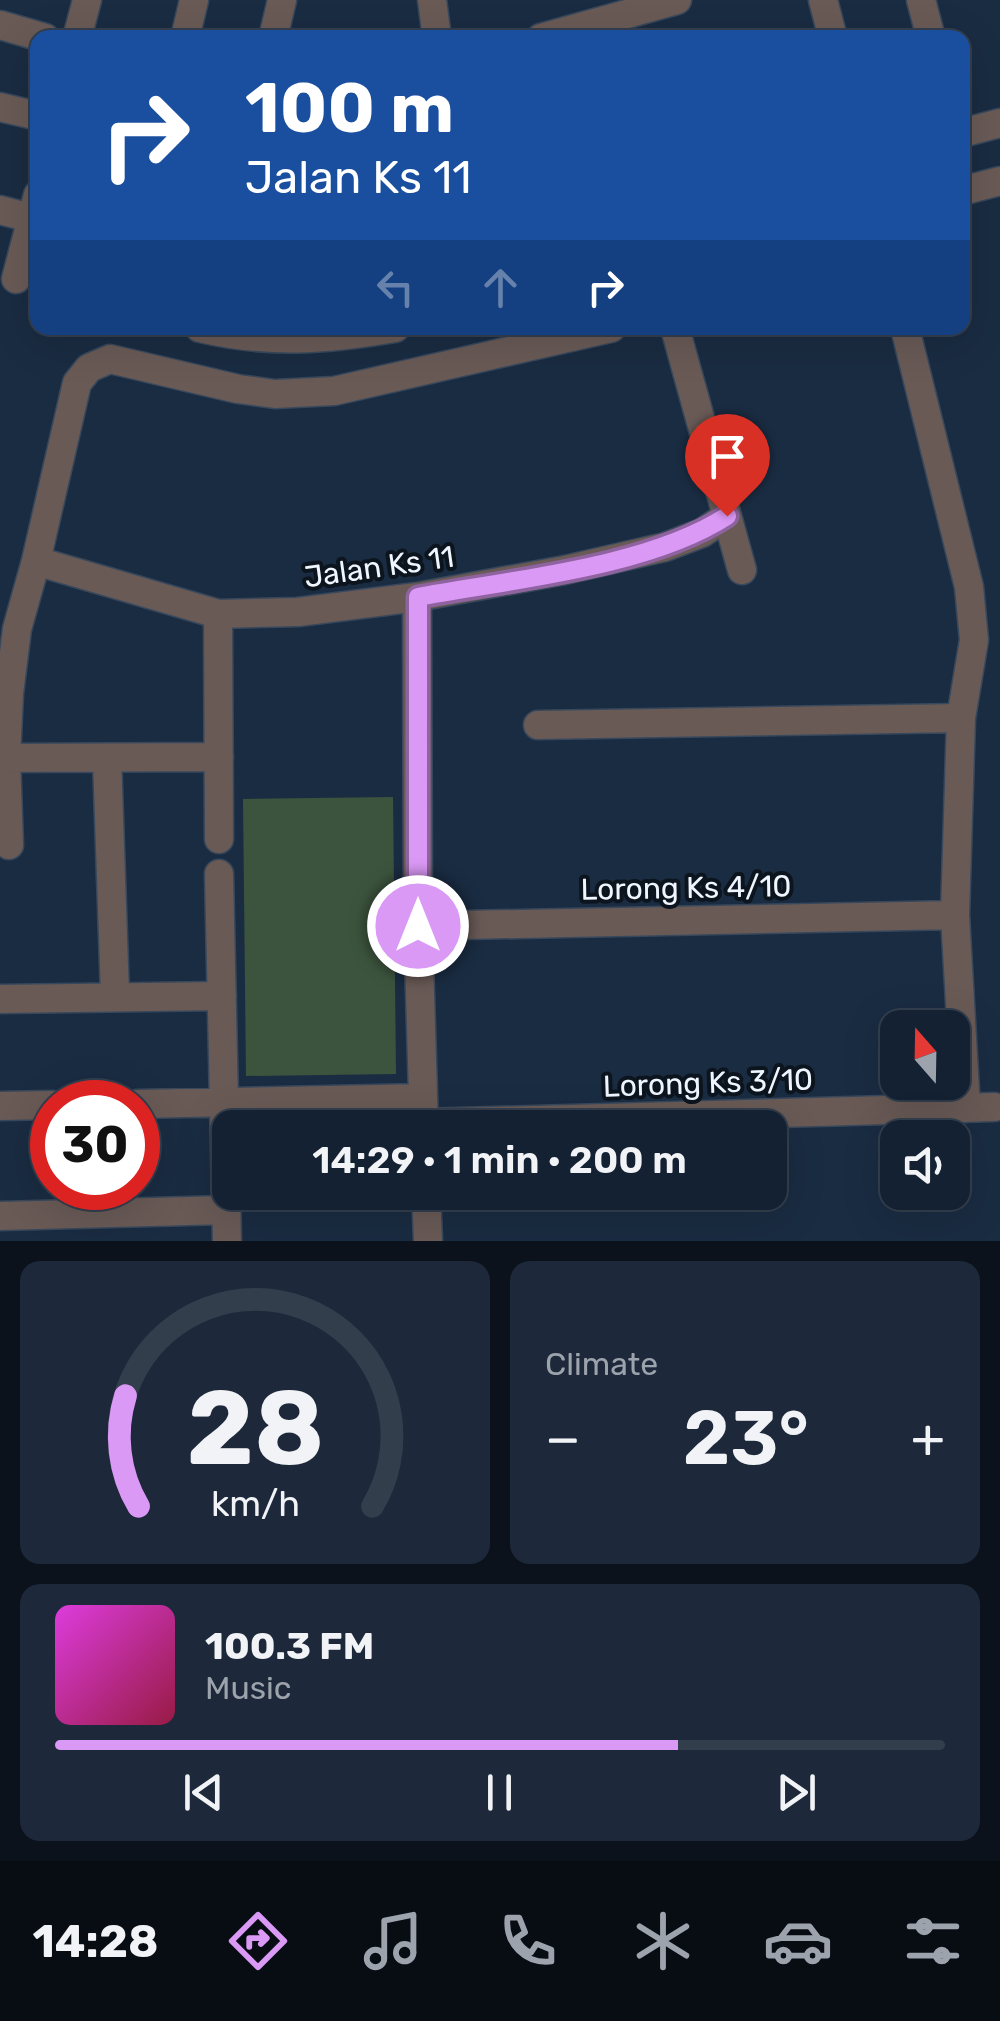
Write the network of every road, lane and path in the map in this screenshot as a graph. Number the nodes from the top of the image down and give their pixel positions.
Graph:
1 (87, 0) edge
2 (194, 0) edge
3 (282, 0) edge
4 (432, 0) edge
5 (677, 0) edge
6 (823, 0) edge
7 (922, 0) edge
8 (0, 26) edge
9 (612, 28) edge
10 (79, 30) edge
11 (187, 30) edge
12 (275, 30) edge
13 (436, 30) edge
14 (830, 30) edge
15 (929, 30) edge
16 (30, 34) edge
17 (0, 107) edge
18 (30, 114) edge
19 (1000, 124) edge
20 (970, 131) edge
21 (1000, 180) edge
22 (970, 188) edge
23 (0, 210) edge
24 (30, 211) edge
25 (30, 234) edge
26 (18, 279) edge
27 (236, 335) edge
28 (342, 335) edge
29 (580, 335) edge
30 (677, 335) edge
31 (907, 335) edge
32 (727, 516) junction
33 (36, 561) junction
34 (742, 570) dead end
35 (418, 597) junction
36 (218, 614) junction
37 (961, 718) junction
38 (538, 725) dead end
39 (218, 757) junction
40 (3, 758) edge
41 (107, 758) junction
42 (219, 839) dead end
43 (9, 845) dead end
44 (219, 874) dead end
45 (955, 915) junction
46 (418, 926) junction
47 (115, 996) junction
48 (222, 996) junction
49 (0, 999) edge
50 (224, 1102) junction
51 (160, 1103) edge
52 (30, 1105) edge
53 (0, 1106) edge
54 (994, 1107) dead end
55 (966, 1108) junction
56 (224, 1110) edge
57 (338, 1110) edge
58 (424, 1110) edge
59 (787, 1111) edge
60 (226, 1210) joint
61 (427, 1210) edge
62 (0, 1216) edge
63 (227, 1241) edge
64 (428, 1241) edge

1 - 10 street
2 - 11 street
3 - 12 street
4 - 13 street
5 - 9 street
6 - 14 street
7 - 15 street
8 - 16 street
17 - 18 street
19 - 20 street
21 - 22 street
23 - 24 street
25 - 26 street
27 - 28 street
29 - 33 street
30 - 32 street
31 - 37 street
32 - 34 street
32 - 35 street, Jalan Ks 11
33 - 36 street, Jalan Ks 11
33 - 40 street
35 - 36 street, Jalan Ks 11
35 - 46 street
36 - 39 street
37 - 38 street
37 - 45 street
39 - 41 street
39 - 42 street
40 - 41 street
40 - 43 street
41 - 47 street
44 - 48 street
45 - 46 street, Lorong Ks 4/10
45 - 55 street
46 - 58 street
47 - 48 street
47 - 49 street
48 - 50 street
50 - 51 street, Lorong Ks 3/10
50 - 56 street
50 - 57 street, Lorong Ks 3/10
52 - 53 street
54 - 55 street, Lorong Ks 3/10
55 - 59 street, Lorong Ks 3/10
60 - 62 street
60 - 63 street
61 - 64 street

